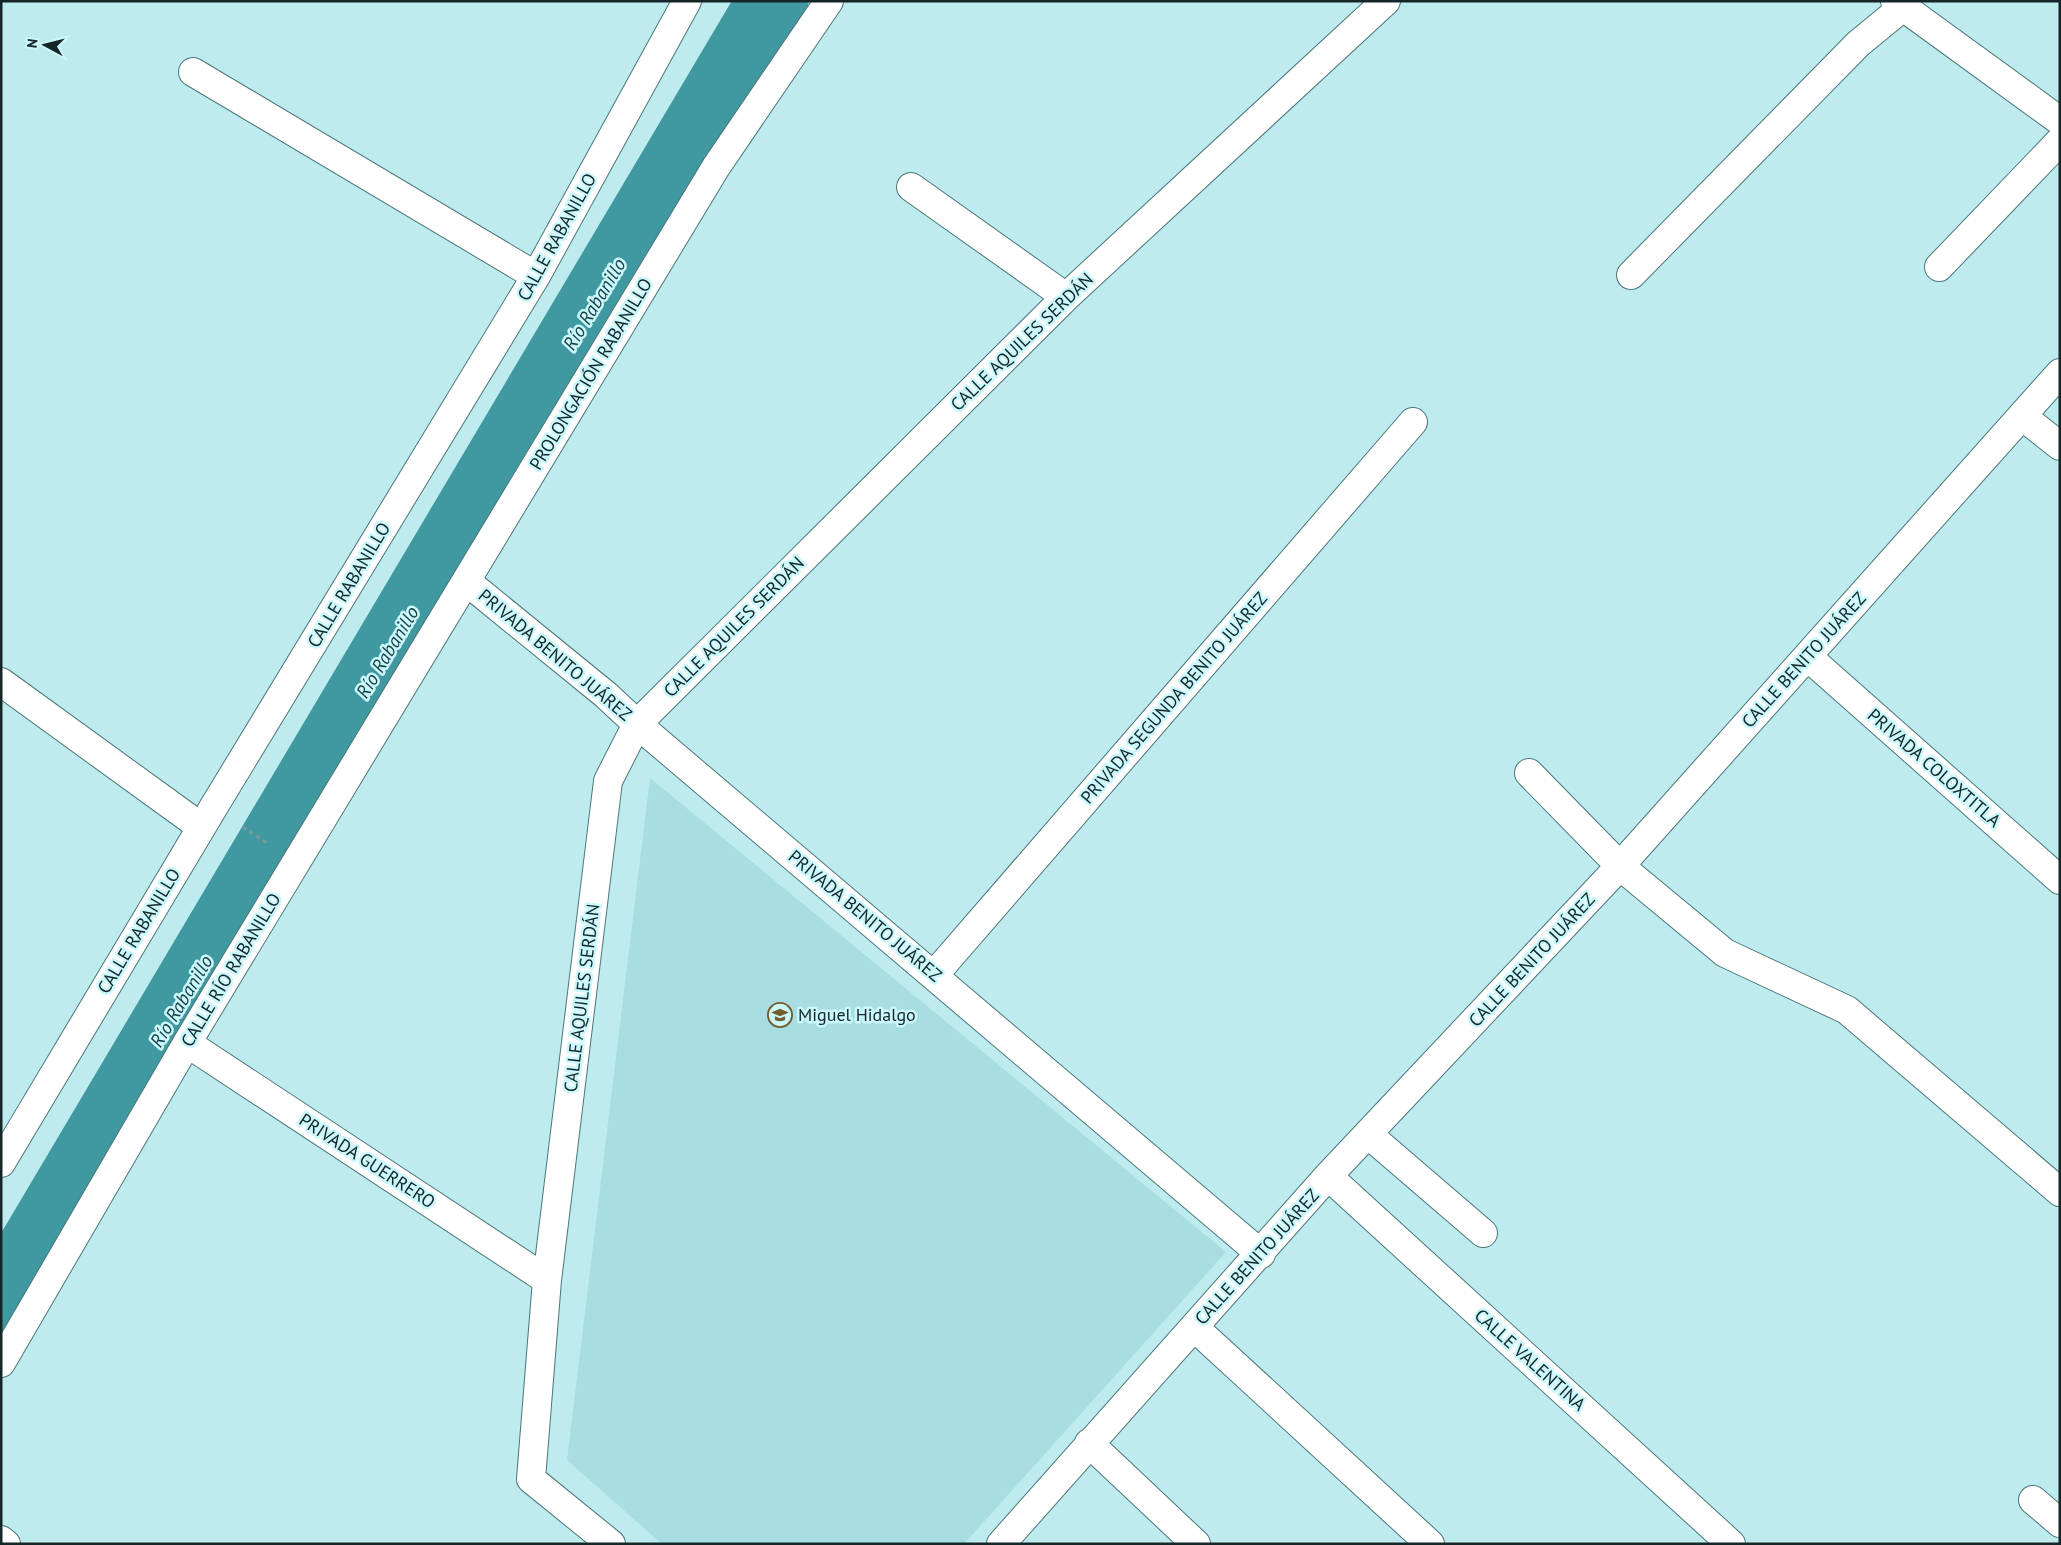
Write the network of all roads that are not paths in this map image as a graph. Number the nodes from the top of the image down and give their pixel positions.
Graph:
1 (687, 1) edge
2 (829, 1) edge
3 (1386, 1) edge
4 (1899, 4) edge
5 (194, 72) dead end
6 (2060, 122) edge
7 (2060, 141) edge
8 (911, 187) dead end
9 (1939, 267) dead end
10 (1631, 275) dead end
11 (536, 276) junction
12 (1066, 297) junction
13 (2060, 373) edge
14 (2022, 416) junction
15 (1413, 422) dead end
16 (2060, 446) edge
17 (466, 581) junction
18 (1808, 657) junction
19 (1, 682) edge
20 (637, 724) junction
21 (1529, 773) dead end
22 (201, 827) junction
23 (1620, 866) junction
24 (2060, 880) edge
25 (934, 975) junction
26 (187, 1043) junction
27 (1369, 1135) junction
28 (1, 1163) edge
29 (1328, 1176) junction
30 (2060, 1192) edge
31 (1483, 1233) dead end
32 (1261, 1254) junction
33 (547, 1280) junction
34 (1194, 1327) junction
35 (1, 1363) edge
36 (1089, 1444) junction
37 (2033, 1500) dead end
38 (2060, 1523) edge
39 (1, 1540) edge
40 (6, 1544) edge
41 (611, 1544) edge
42 (1001, 1544) edge
43 (1196, 1544) edge
44 (1430, 1544) edge
45 (1731, 1544) edge

1 - 11 street, CALLE RABANILLO
2 - 17 street, PROLONGACIÓN RABANILLO
3 - 12 street, CALLE AQUILES SERDÁN
4 - 6 street
4 - 10 street
5 - 11 street
7 - 9 street
8 - 12 street
11 - 22 street, CALLE RABANILLO
12 - 20 street, CALLE AQUILES SERDÁN
13 - 14 street, CALLE BENITO JUÁREZ
14 - 16 street
14 - 18 street, CALLE BENITO JUÁREZ
15 - 25 street, PRIVADA SEGUNDA BENITO JUÁREZ
17 - 20 street, PRIVADA BENITO JUÁREZ
17 - 26 street, CALLE RÍO RABANILLO
18 - 23 street, CALLE BENITO JUÁREZ
18 - 24 street, PRIVADA COLOXTITLA
19 - 22 street
20 - 25 street, PRIVADA BENITO JUÁREZ
20 - 33 street, CALLE AQUILES SERDÁN
21 - 23 street
22 - 28 street, CALLE RABANILLO
23 - 27 street, CALLE BENITO JUÁREZ
23 - 30 street
25 - 32 street, PRIVADA BENITO JUÁREZ
26 - 33 street, PRIVADA GUERRERO
26 - 35 street, CALLE RÍO RABANILLO
27 - 29 street, CALLE BENITO JUÁREZ
27 - 31 street
29 - 32 street, CALLE BENITO JUÁREZ
29 - 45 street, CALLE VALENTINA
32 - 34 street, CALLE BENITO JUÁREZ
33 - 41 street, CALLE AQUILES SERDÁN
34 - 36 street, CALLE BENITO JUÁREZ
34 - 44 street
36 - 42 street, CALLE BENITO JUÁREZ
36 - 43 street
37 - 38 street
39 - 40 street

